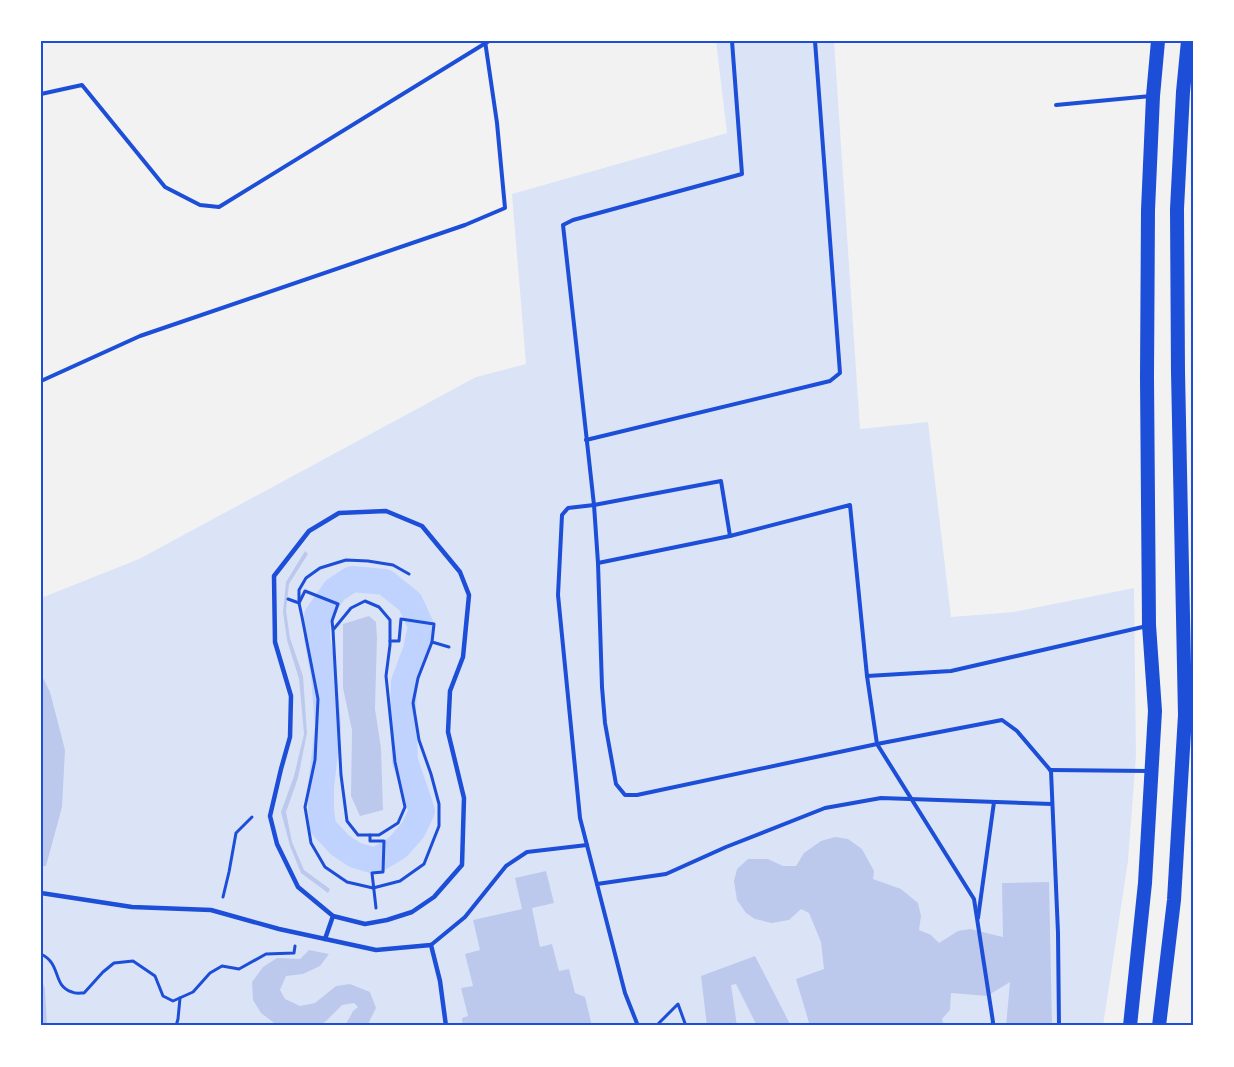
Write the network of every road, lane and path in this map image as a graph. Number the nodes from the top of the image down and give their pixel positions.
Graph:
1 (732, 41) edge
2 (815, 41) edge
3 (1158, 41) edge
4 (1188, 41) edge
5 (486, 42) edge
6 (41, 94) edge
7 (1154, 96) junction
8 (1056, 105) dead end
9 (41, 382) edge
10 (586, 440) junction
11 (594, 505) junction
12 (730, 536) junction
13 (598, 563) junction
14 (409, 574) dead end
15 (305, 591) dead end
16 (1149, 625) junction
17 (333, 630) junction
18 (390, 641) junction
19 (432, 642) junction
20 (464, 651) junction
21 (867, 676) junction
22 (877, 744) junction
23 (1050, 770) junction
24 (1152, 772) junction
25 (912, 799) junction
26 (994, 802) junction
27 (1052, 804) junction
28 (252, 817) dead end
29 (370, 835) junction
30 (587, 845) junction
31 (597, 884) junction
32 (373, 888) junction
33 (41, 893) edge
34 (219, 912) junction
35 (333, 916) junction
36 (377, 922) junction
37 (978, 923) junction
38 (298, 933) junction
39 (325, 939) junction
40 (431, 945) junction
41 (41, 954) edge
42 (180, 998) junction
43 (176, 1026) edge
44 (446, 1026) edge
45 (638, 1026) edge
46 (656, 1026) edge
47 (686, 1026) edge
48 (992, 1026) edge
49 (1059, 1026) edge
50 (1130, 1026) edge
51 (1159, 1026) edge

1 - 10 lane
2 - 10 lane
3 - 7 highway
4 - 51 highway
5 - 6 lane
5 - 9 lane
7 - 8 lane
7 - 16 highway
10 - 11 lane
11 - 12 lane
11 - 13 lane
11 - 30 lane
12 - 13 lane
12 - 21 lane
13 - 22 lane
14 - 32 path
15 - 17 path
16 - 21 lane
16 - 24 highway
17 - 18 path
17 - 29 path
18 - 19 path
18 - 29 path
19 - 20 path
19 - 32 path
20 - 35 street
20 - 36 street
21 - 22 lane
22 - 23 lane
22 - 25 lane
23 - 24 lane
23 - 27 lane
24 - 50 highway
25 - 26 lane
25 - 31 lane
25 - 37 lane
26 - 27 lane
26 - 37 lane
27 - 49 lane
28 - 34 path
29 - 32 path
30 - 31 lane
30 - 40 lane
31 - 45 lane
32 - 36 path
33 - 34 street
34 - 38 street
35 - 36 street
35 - 39 street
37 - 48 lane
38 - 39 street
38 - 42 path
39 - 40 street
40 - 44 street
41 - 42 path
42 - 43 path
46 - 47 path

